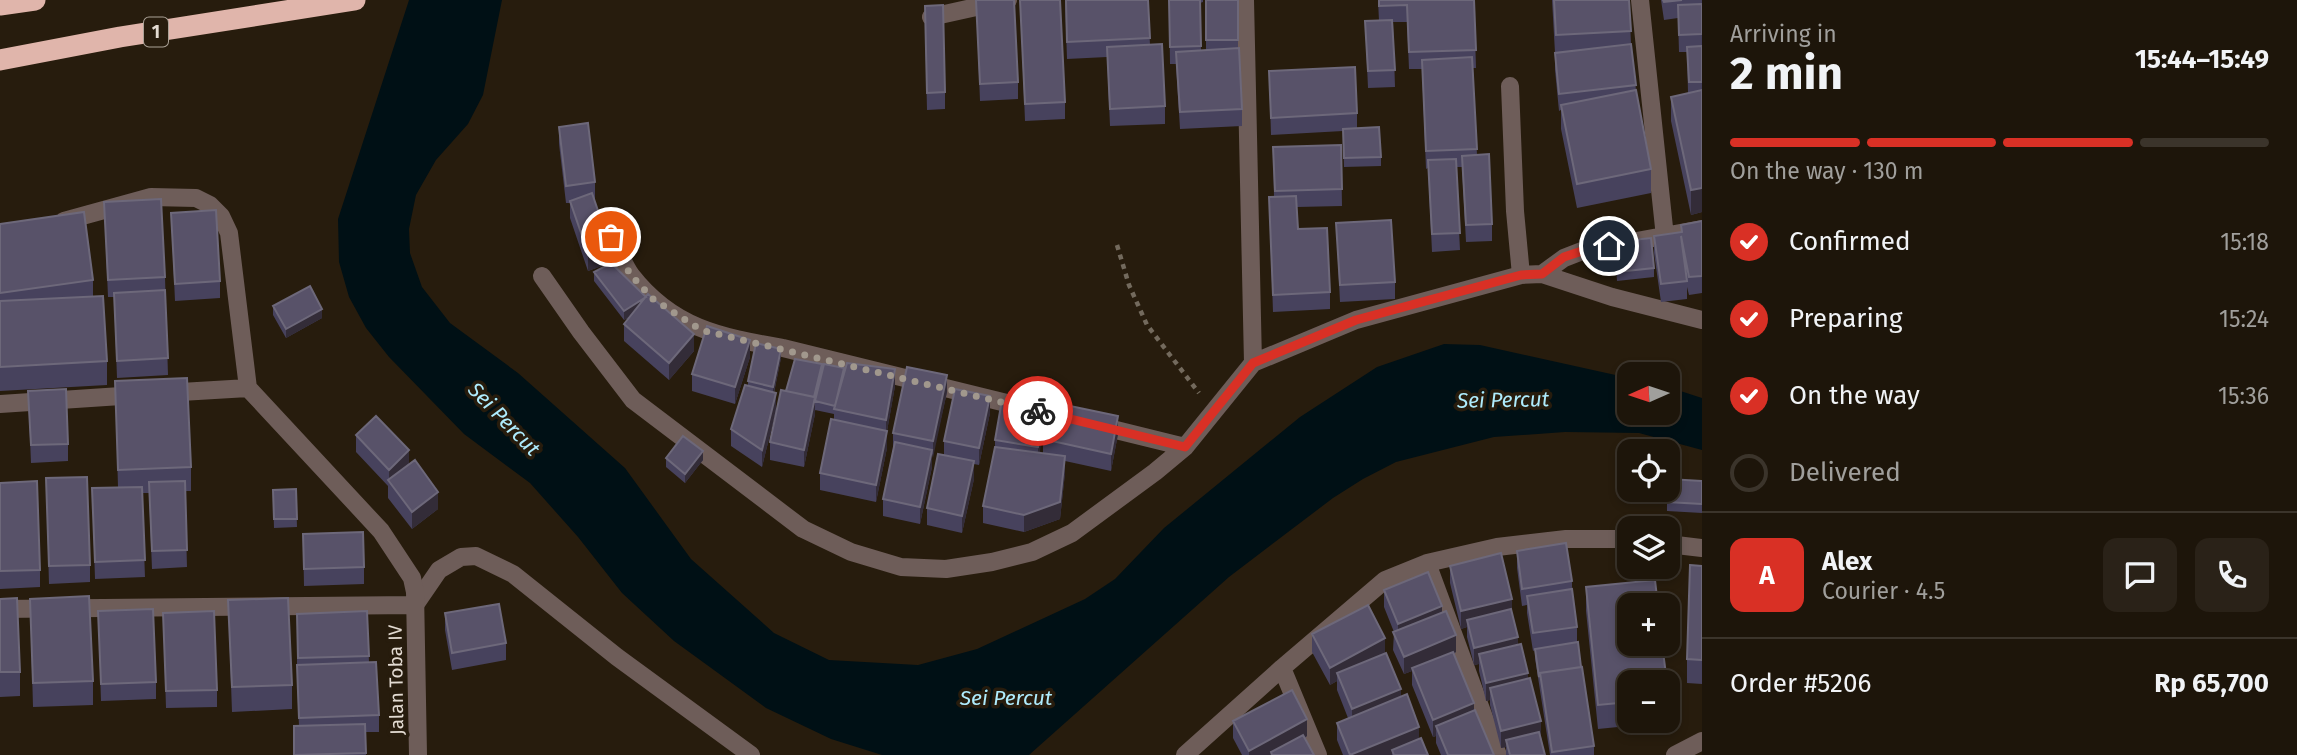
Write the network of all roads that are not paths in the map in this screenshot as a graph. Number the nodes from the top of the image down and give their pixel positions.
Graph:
1 (35, 0) edge
2 (355, 0) edge
3 (1008, 0) edge
4 (1245, 0) edge
5 (1640, 0) edge
6 (0, 5) edge
7 (931, 17) edge
8 (0, 60) edge
9 (1510, 86) dead end
10 (50, 224) edge
11 (1702, 229) edge
12 (611, 237) dead end
13 (1665, 237) junction
14 (1542, 274) junction
15 (1521, 275) junction
16 (542, 276) dead end
17 (1702, 320) edge
18 (1253, 363) junction
19 (248, 388) junction
20 (0, 404) edge
21 (1185, 447) junction
22 (1617, 539) edge
23 (1680, 545) edge
24 (1702, 548) edge
25 (1427, 563) junction
26 (415, 605) junction
27 (0, 608) edge
28 (1282, 668) junction
29 (1696, 747) edge
30 (418, 755) edge
31 (751, 755) edge
32 (1185, 755) edge
33 (1318, 755) edge
34 (1497, 755) edge
35 (1675, 755) edge

1 - 6 highway
2 - 8 highway, 1
3 - 7 street
4 - 18 street
5 - 13 street
9 - 15 street
10 - 19 street
11 - 13 street
12 - 21 street
13 - 14 street
14 - 15 street
14 - 17 street
15 - 18 street
16 - 21 street
18 - 21 street
19 - 20 street
19 - 26 street, Jalan Toba IV
22 - 25 street
23 - 24 street
25 - 28 street
25 - 34 street
26 - 27 street
26 - 30 street, Jalan Toba IV
26 - 31 street
28 - 32 street
28 - 33 street
29 - 35 street

